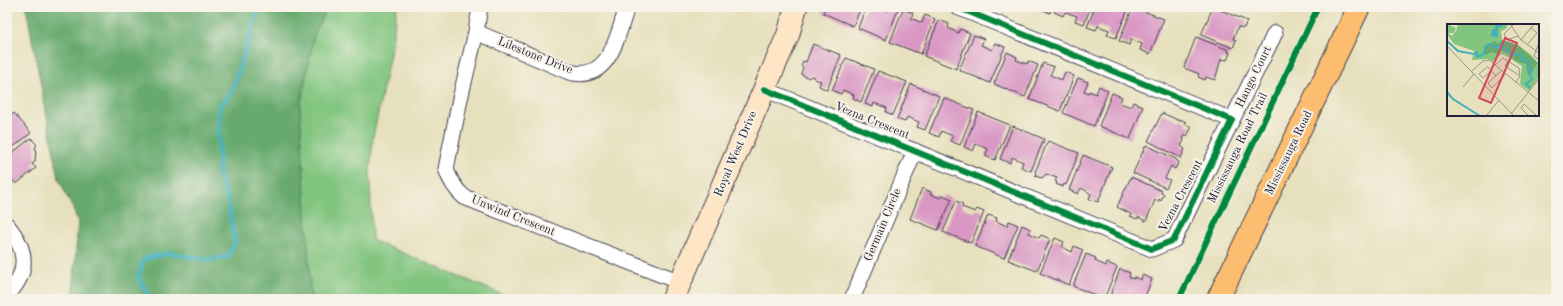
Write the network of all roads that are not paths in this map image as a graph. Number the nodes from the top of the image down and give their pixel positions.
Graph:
1 (480, 7) edge
2 (627, 7) edge
3 (796, 7) edge
4 (957, 7) edge
5 (1359, 7) edge
6 (476, 32) junction
7 (1276, 33) dead end
8 (764, 89) junction
9 (1232, 120) junction
10 (915, 151) junction
11 (7, 225) edge
12 (677, 291) edge
13 (7, 295) edge
14 (852, 299) edge
15 (1218, 299) edge

1 - 6 street, Unwind Crescent
2 - 6 street, Lilestone Drive
3 - 8 street, Royal West Drive
4 - 9 street
5 - 15 main road, Mississauga Road
6 - 12 street, Unwind Crescent
7 - 9 street, Hango Court
8 - 10 street, Vezna Crescent
8 - 12 street, Royal West Drive
9 - 10 street, Vezna Crescent
10 - 14 street, Germain Circle
11 - 13 street

